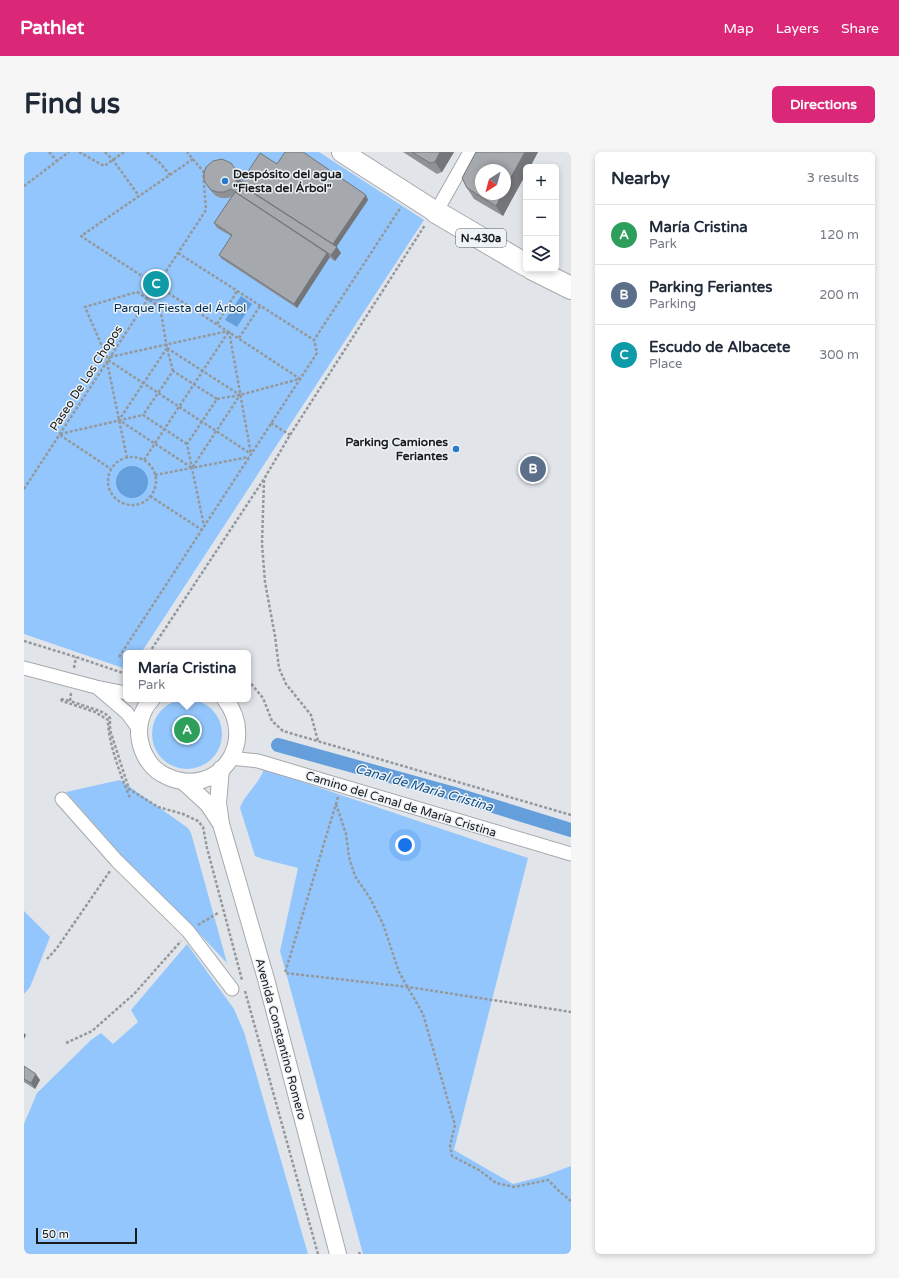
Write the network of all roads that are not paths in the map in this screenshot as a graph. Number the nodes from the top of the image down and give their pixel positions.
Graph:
1 (470, 152) edge
2 (349, 154) edge
3 (433, 216) junction
4 (523, 263) edge
5 (539, 272) edge
6 (571, 288) edge
7 (24, 668) edge
8 (96, 687) junction
9 (123, 692) edge
10 (150, 702) edge
11 (226, 702) edge
12 (139, 729) junction
13 (226, 764) junction
14 (184, 782) junction
15 (62, 800) dead end
16 (220, 824) junction
17 (571, 854) edge
18 (232, 988) dead end
19 (338, 1254) edge

1 - 3 street
2 - 3 main road
3 - 4 highway, N-430a
5 - 6 highway
7 - 8 street
8 - 9 street
8 - 12 street
10 - 12 street
11 - 13 street, Avenida Constantino Romero
12 - 14 street
13 - 14 street
13 - 16 street, Avenida Constantino Romero
13 - 17 street, Camino del Canal de María Cristina
14 - 16 street, Avenida Constantino Romero
15 - 18 street
16 - 19 street, Avenida Constantino Romero

